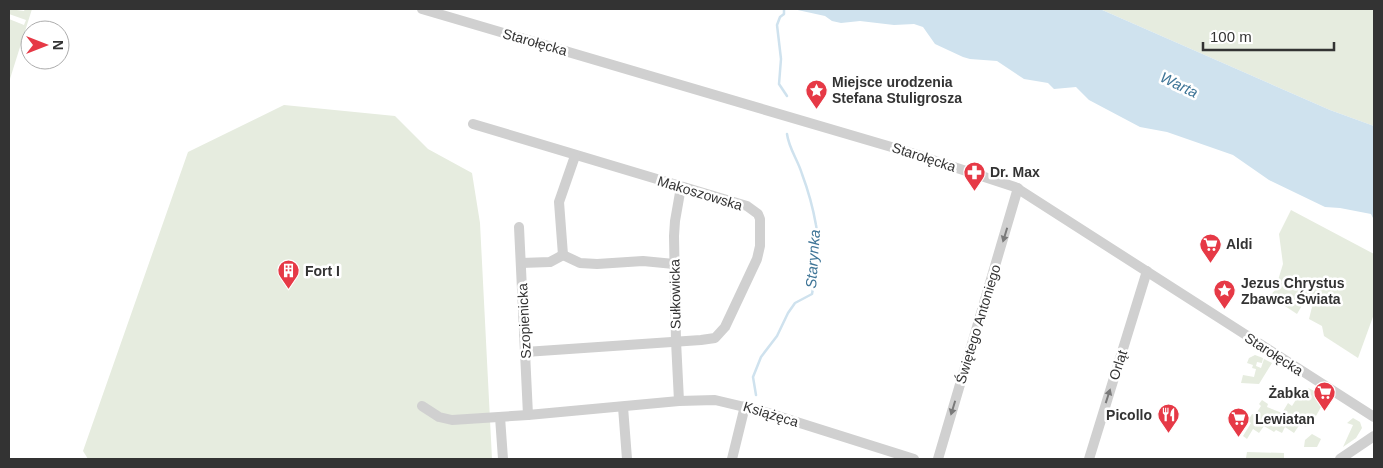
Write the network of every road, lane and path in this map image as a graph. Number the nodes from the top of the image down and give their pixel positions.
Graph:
1 (422, 9) edge
2 (473, 124) dead end
3 (575, 156) junction
4 (681, 187) junction
5 (1018, 188) junction
6 (520, 227) dead end
7 (563, 255) junction
8 (521, 263) junction
9 (674, 264) junction
10 (1147, 272) junction
11 (676, 341) junction
12 (525, 352) junction
13 (679, 401) junction
14 (422, 406) dead end
15 (623, 406) junction
16 (745, 406) junction
17 (528, 415) junction
18 (500, 417) junction
19 (1374, 417) edge
20 (1374, 436) edge
21 (503, 459) edge
22 (627, 459) edge
23 (732, 459) edge
24 (914, 459) edge
25 (938, 459) edge
26 (1089, 459) edge
27 (1340, 459) edge

1 - 5 street, Starołęcka
2 - 3 street, Makoszowska
3 - 4 street, Makoszowska
3 - 7 street
4 - 9 street, Sułkowicka
4 - 11 street, Makoszowska
5 - 10 street, Starołęcka
5 -> 25 street, Świętego Antoniego
6 - 8 street, Szopienicka
7 - 8 street
7 - 9 street
8 - 12 street, Szopienicka
9 - 11 street, Sułkowicka
10 - 19 street, Starołęcka
26 -> 10 street, Orląt
11 - 12 street, Makoszowska
11 - 13 street, Sułkowicka
12 - 17 street, Szopienicka
13 - 15 street, Książęca
13 - 16 street, Książęca
14 - 18 street, Książęca
15 - 17 street, Książęca
15 - 22 street
16 - 23 street
16 - 24 street, Książęca
17 - 18 street, Książęca
18 - 21 street
20 - 27 street

